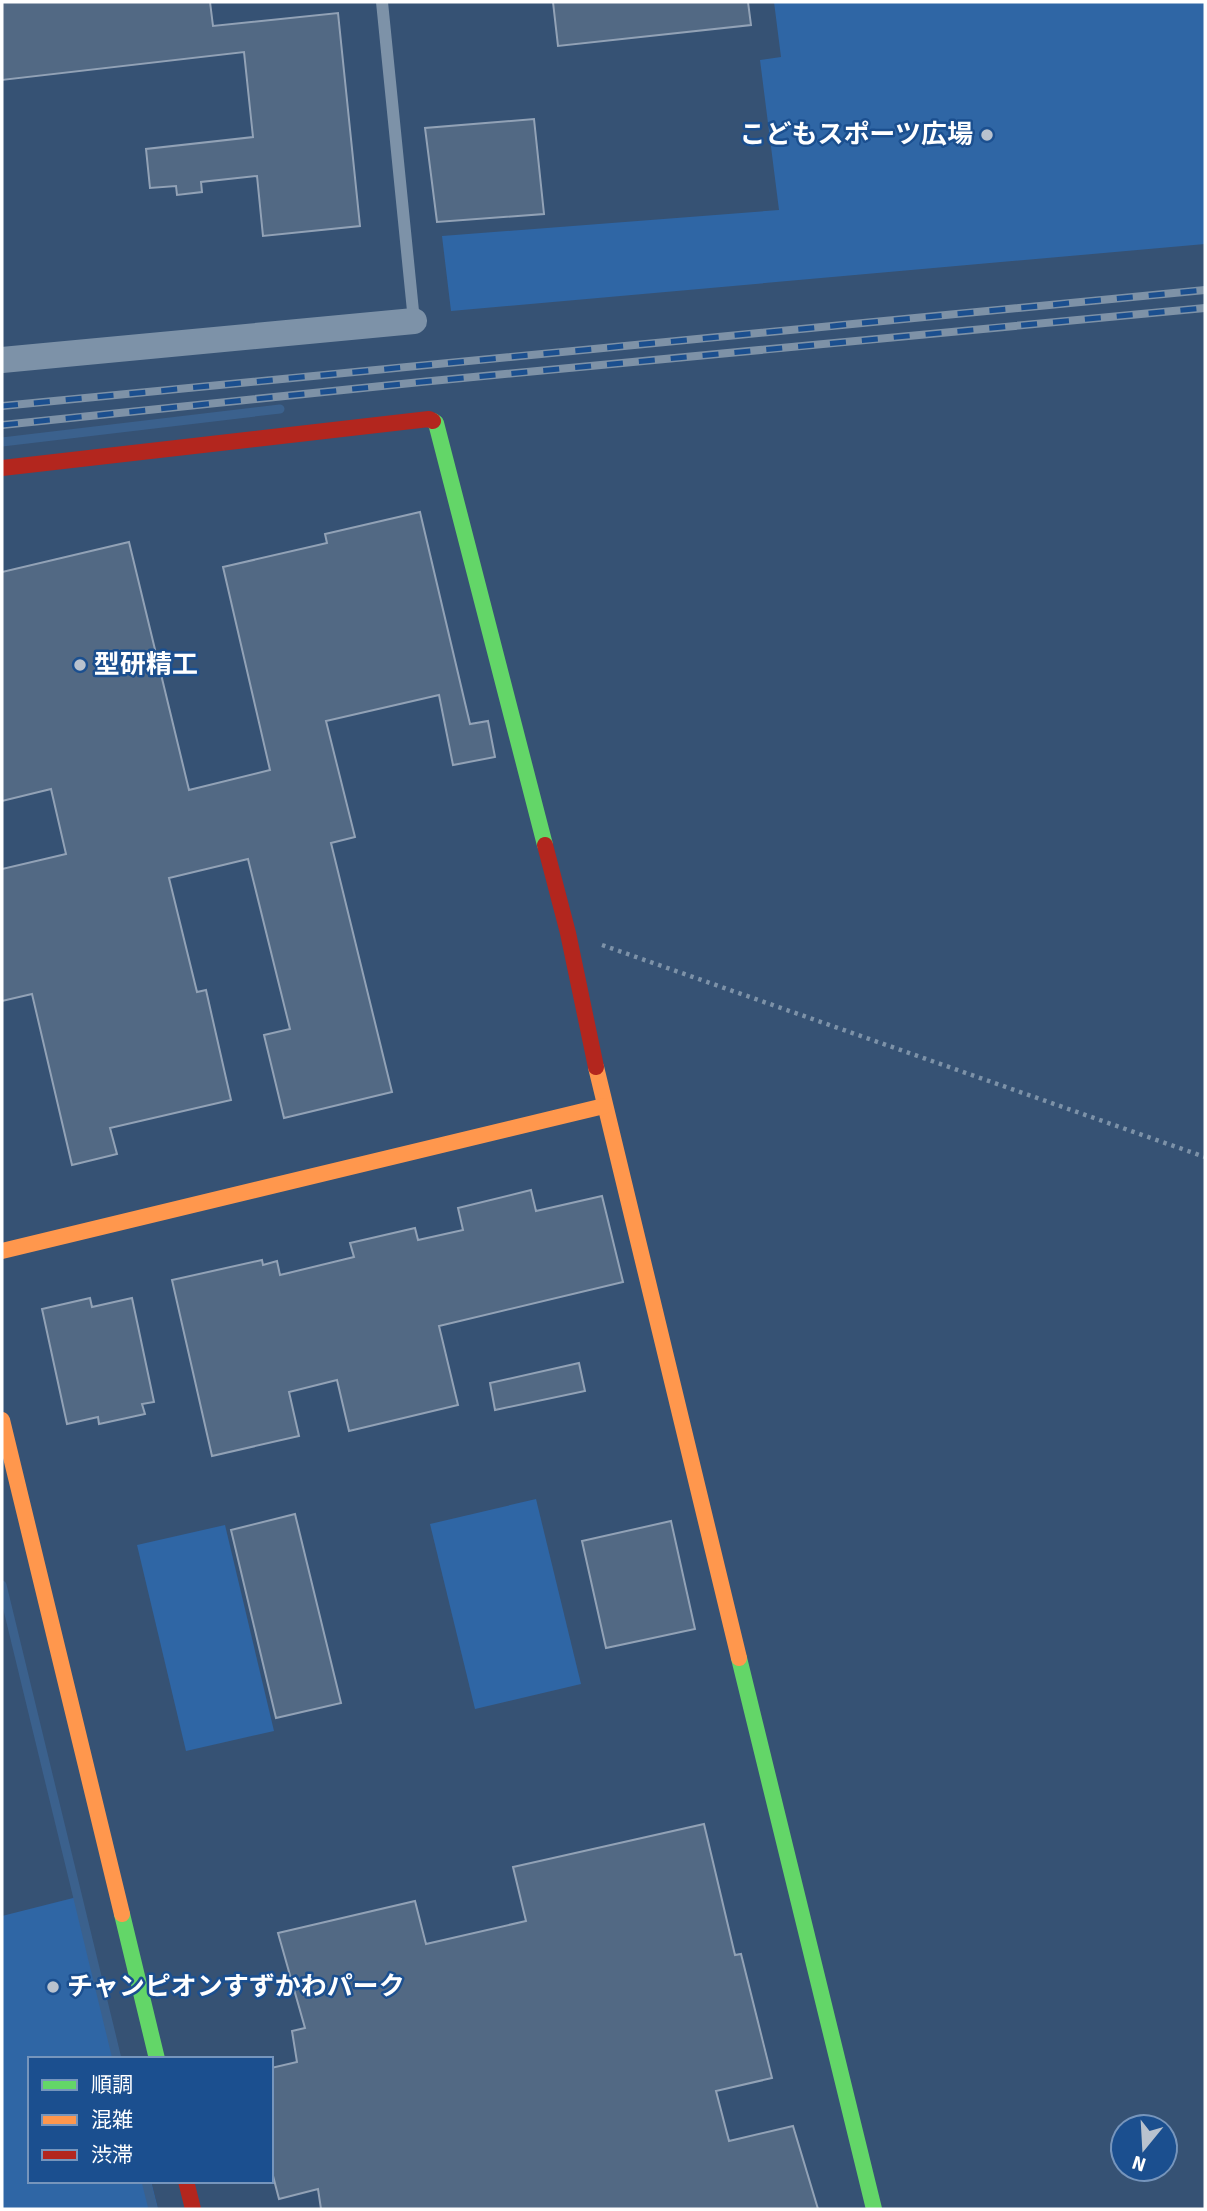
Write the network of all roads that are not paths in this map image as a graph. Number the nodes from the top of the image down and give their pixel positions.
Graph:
1 (382, 2) edge
2 (414, 321) joint
3 (2, 360) edge
4 (2, 468) edge
5 (604, 1106) junction
6 (2, 1251) edge
7 (2, 1420) edge
8 (157, 2057) edge
9 (186, 2183) edge
10 (193, 2209) edge
11 (874, 2209) edge

1 - 2 lane
2 - 3 street
4 - 5 street
5 - 6 street
5 - 11 street
7 - 8 street
9 - 10 street

